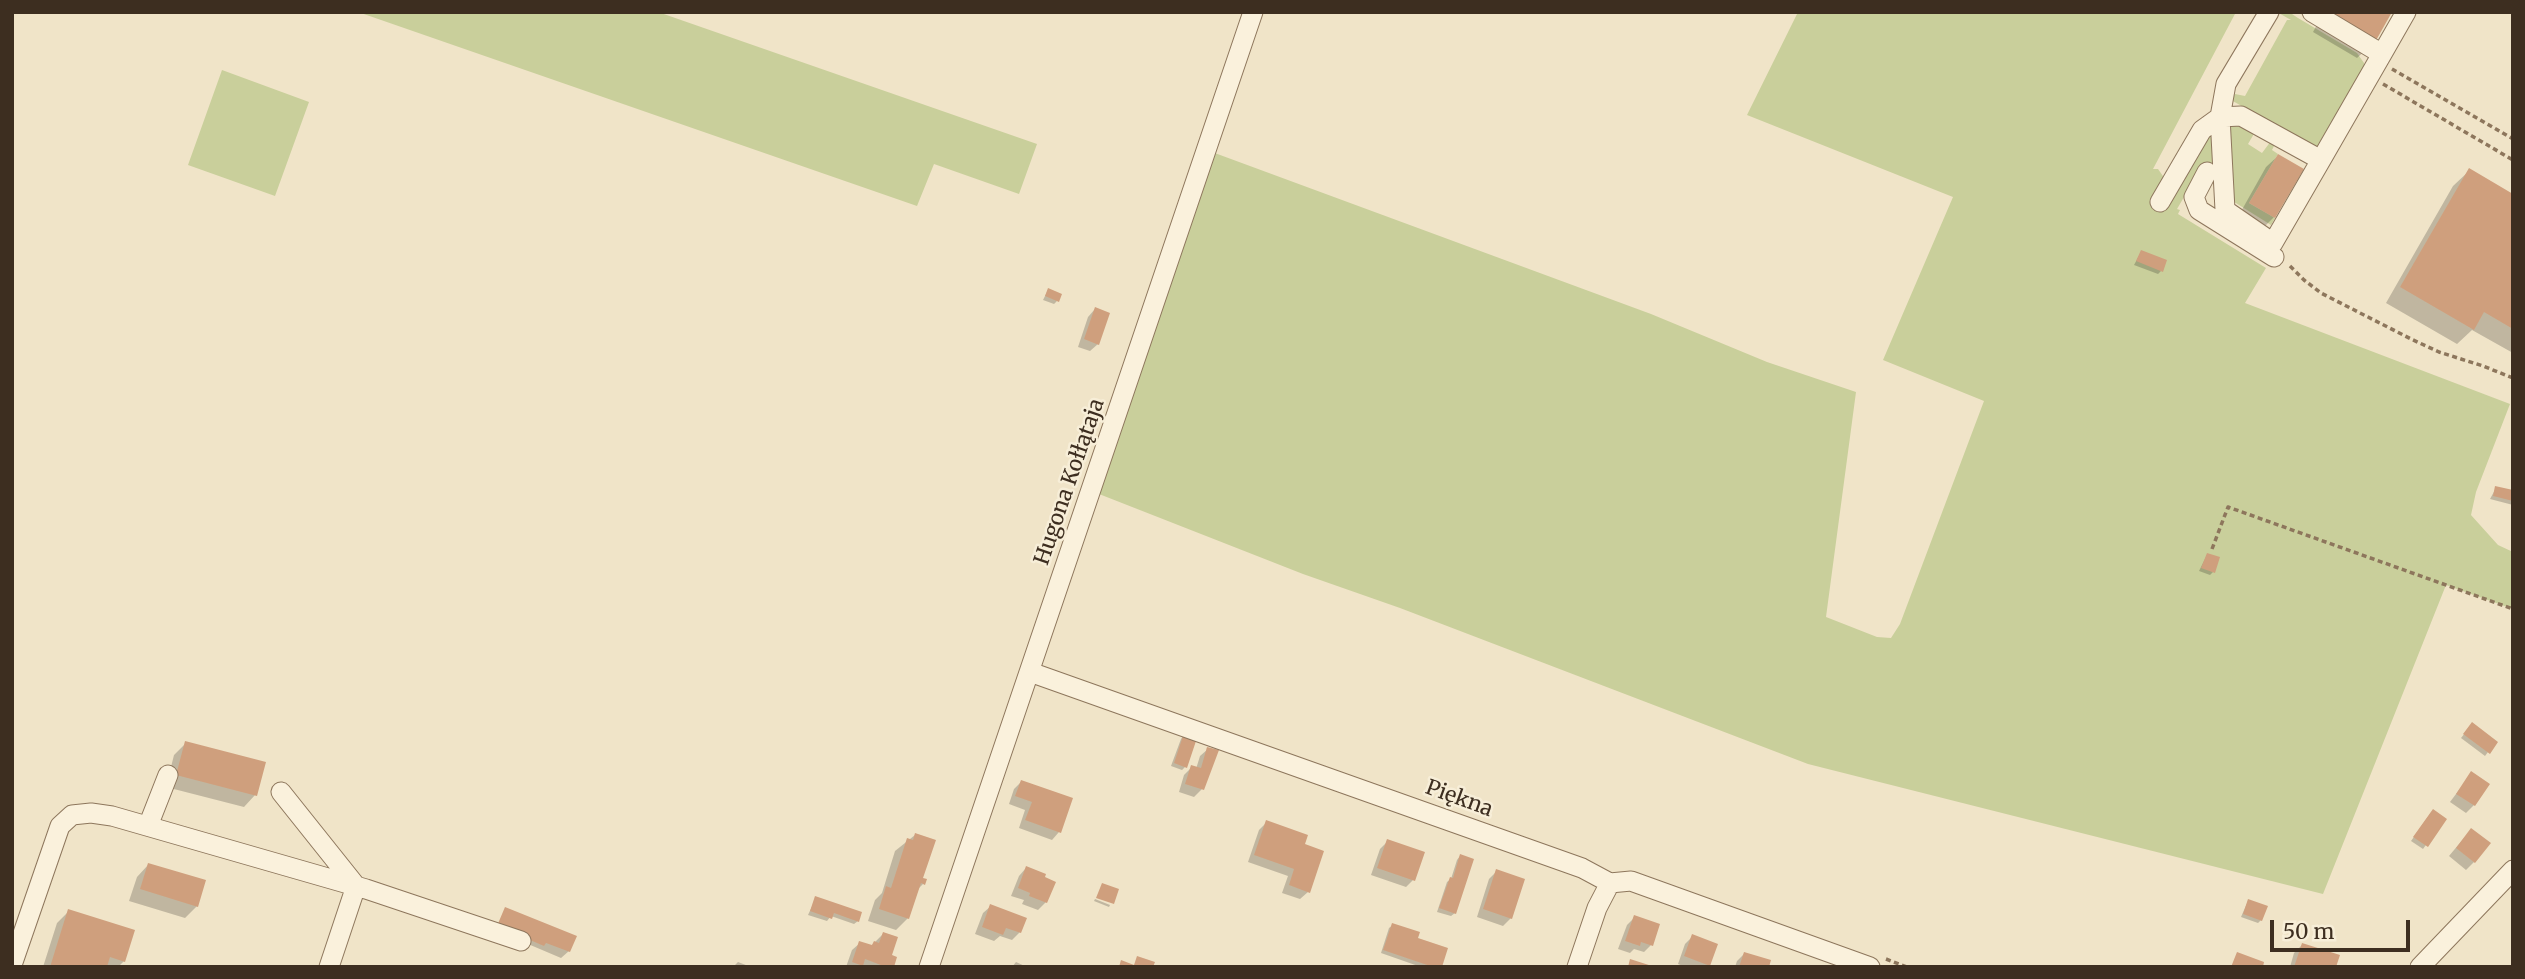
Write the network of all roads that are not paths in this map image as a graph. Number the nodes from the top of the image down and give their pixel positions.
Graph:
1 (1253, 12) edge
2 (2269, 12) edge
3 (2312, 12) edge
4 (2406, 12) edge
5 (2376, 64) junction
6 (2220, 117) junction
7 (2321, 160) junction
8 (2207, 172) dead end
9 (2160, 202) dead end
10 (2272, 251) junction
11 (1030, 672) junction
12 (168, 775) dead end
13 (281, 792) dead end
14 (148, 826) junction
15 (2513, 870) edge
16 (1610, 883) junction
17 (356, 886) junction
18 (521, 941) dead end
19 (12, 965) edge
20 (329, 967) edge
21 (929, 967) edge
22 (1577, 967) edge
23 (1870, 967) edge
24 (2420, 967) edge

1 - 11 street, Hugona Kołłątaja
2 - 6 street
3 - 5 street
4 - 5 street
5 - 7 street
6 - 7 street
6 - 9 street
6 - 10 street
7 - 10 street
8 - 10 street
11 - 16 street, Piękna
11 - 21 street, Hugona Kołłątaja
12 - 14 street
13 - 17 street
14 - 17 street
14 - 19 street
15 - 24 street
16 - 22 street
16 - 23 street, Piękna
17 - 18 street
17 - 20 street

